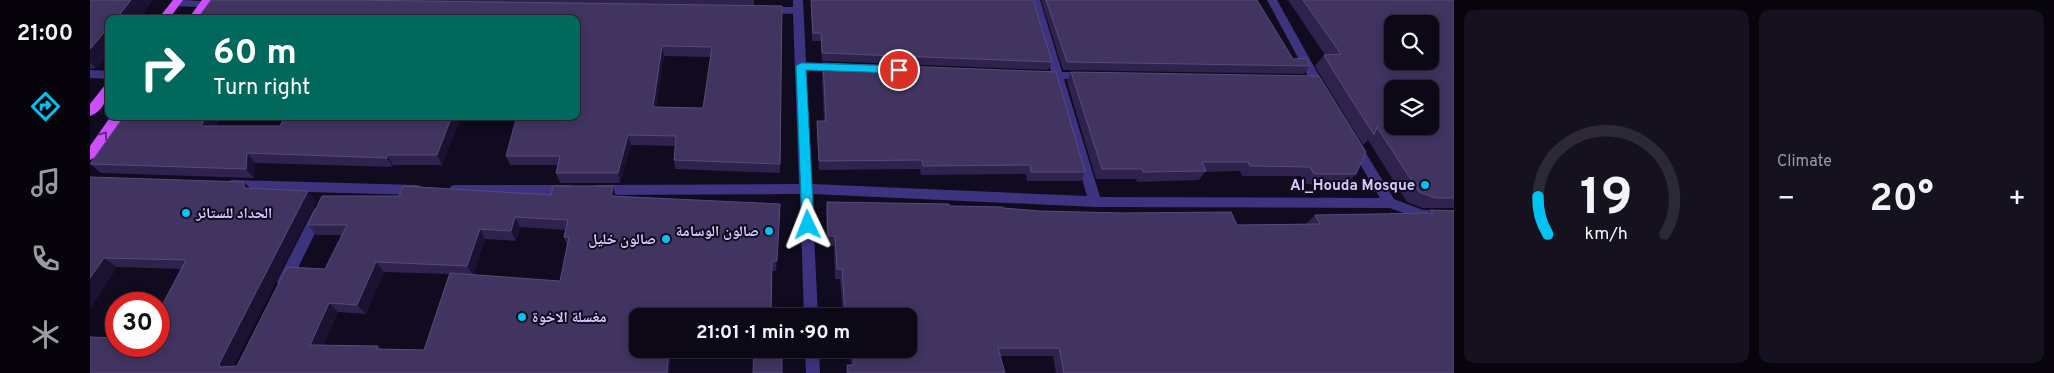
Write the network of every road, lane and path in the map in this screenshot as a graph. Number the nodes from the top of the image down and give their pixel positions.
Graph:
1 (1035, 0) edge
2 (1272, 0) edge
3 (177, 2) edge
4 (205, 2) edge
5 (222, 5) edge
6 (798, 5) edge
7 (760, 10) edge
8 (167, 15) edge
9 (196, 15) edge
10 (801, 66) junction
11 (850, 68) edge
12 (90, 74) edge
13 (1027, 74) edge
14 (105, 75) edge
15 (1057, 76) junction
16 (1096, 76) edge
17 (105, 93) edge
18 (1325, 96) edge
19 (90, 112) edge
20 (115, 120) edge
21 (1350, 137) edge
22 (90, 155) edge
23 (215, 184) edge
24 (331, 188) junction
25 (807, 189) junction
26 (1095, 202) junction
27 (1390, 203) junction
28 (1454, 215) edge
29 (278, 294) edge
30 (811, 308) edge
31 (812, 358) edge
32 (813, 373) edge

1 - 15 street
2 - 18 street
3 - 4 street
3 - 8 main road
4 - 5 street
4 - 9 main road
6 - 7 street
6 - 10 street
10 - 11 street
10 - 25 street
12 - 14 street
13 - 15 street
15 - 16 street
15 - 26 street
17 - 19 main road
22 -> 20 main road
21 - 27 street
23 - 24 street
24 - 25 street
24 - 29 street
25 - 26 street
25 - 30 street
26 - 27 street
27 - 28 street
31 - 32 street

